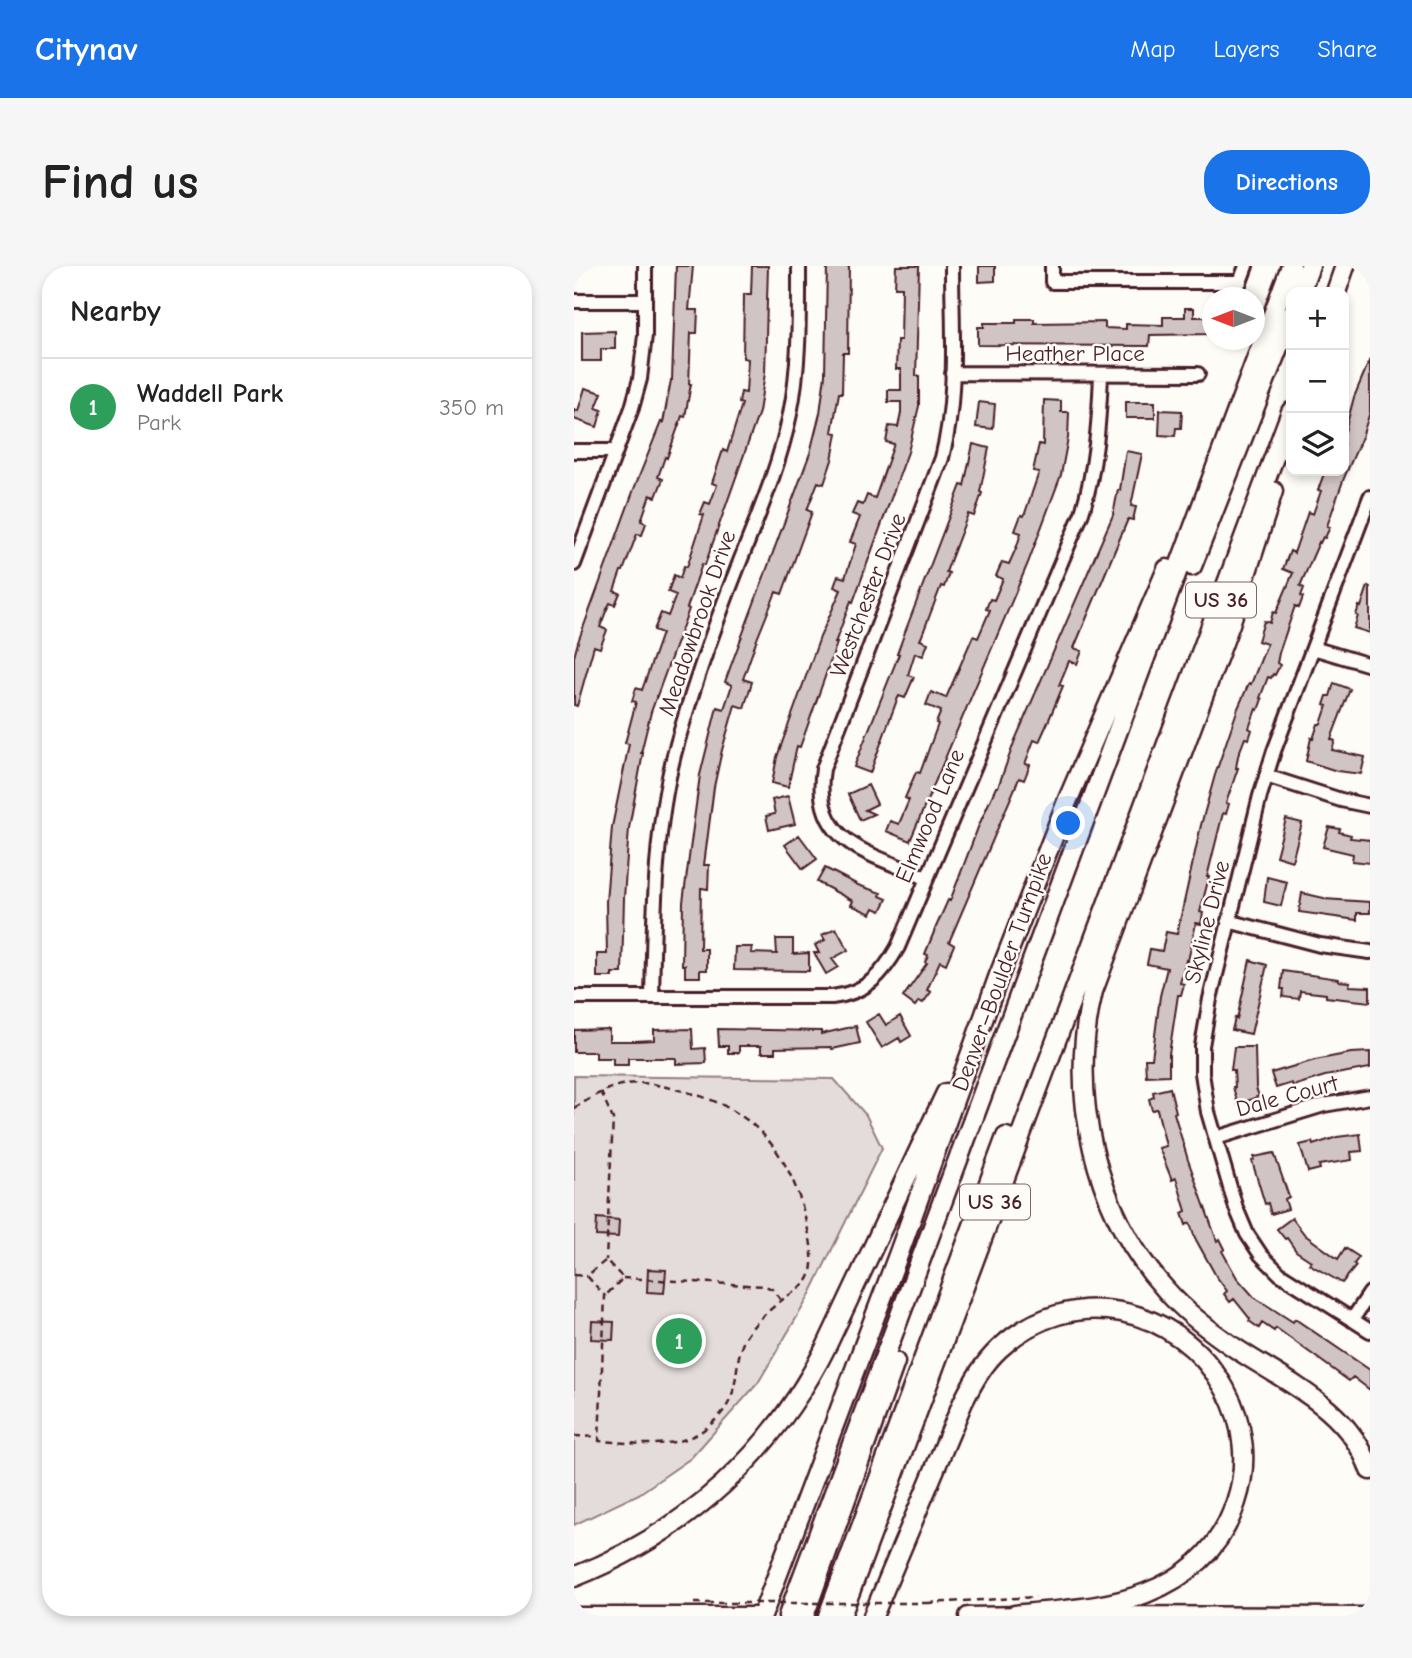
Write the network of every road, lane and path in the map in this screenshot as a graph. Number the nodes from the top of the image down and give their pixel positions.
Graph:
1 (645, 266) edge
2 (799, 266) edge
3 (952, 266) edge
4 (1052, 266) edge
5 (1246, 266) edge
6 (1291, 266) edge
7 (1310, 266) edge
8 (1345, 268) edge
9 (1302, 287) edge
10 (1338, 287) edge
11 (574, 301) edge
12 (645, 301) junction
13 (1286, 328) edge
14 (952, 373) junction
15 (1198, 374) dead end
16 (1101, 375) junction
17 (1249, 380) junction
18 (1291, 413) edge
19 (1286, 450) edge
20 (574, 451) edge
21 (616, 451) junction
22 (1370, 497) edge
23 (1367, 513) edge
24 (574, 564) edge
25 (1313, 649) junction
26 (1370, 665) edge
27 (1113, 746) junction
28 (1266, 776) junction
29 (1150, 788) junction
30 (1370, 806) edge
31 (926, 878) junction
32 (1228, 921) junction
33 (1370, 951) edge
34 (998, 978) junction
35 (574, 997) edge
36 (652, 997) junction
37 (601, 1092) junction
38 (1370, 1097) edge
39 (574, 1108) edge
40 (1216, 1138) junction
41 (958, 1158) junction
42 (607, 1260) junction
43 (574, 1275) edge
44 (587, 1276) junction
45 (623, 1278) junction
46 (1370, 1293) edge
47 (605, 1296) junction
48 (781, 1300) junction
49 (1352, 1320) junction
50 (1370, 1331) edge
51 (574, 1436) edge
52 (598, 1437) junction
53 (1370, 1470) edge
54 (574, 1577) edge
55 (928, 1603) dead end
56 (694, 1609) edge
57 (1016, 1615) edge
58 (574, 1616) edge
59 (761, 1616) edge
60 (788, 1616) edge
61 (804, 1616) edge
62 (828, 1616) edge
63 (841, 1616) edge
64 (873, 1616) edge
65 (968, 1616) edge
66 (1363, 1616) edge

1 - 12 street
2 - 36 street, Meadowbrook Drive
3 - 14 street, Westchester Drive
4 - 5 street
6 - 17 highway, Denver–Boulder Turnpike / US 36
7 - 9 highway
8 - 10 highway
11 - 12 street
12 - 21 street
13 - 27 highway
14 - 16 street, Heather Place
14 - 31 street, Westchester Drive
15 - 16 street, Heather Place
16 - 31 street, Elmwood Lane
17 - 27 highway, Denver–Boulder Turnpike / US 36
17 - 34 highway
18 - 29 highway, US 36
19 - 53 highway
20 - 21 street
21 - 24 street
22 - 23 street, Skyline Drive
23 - 25 street, Skyline Drive
25 - 26 street
25 - 28 street, Skyline Drive
27 - 41 highway, Denver–Boulder Turnpike / US 36
28 - 30 street
28 - 32 street, Skyline Drive
29 - 62 highway
29 - 63 highway, US 36
31 - 36 street, Elmwood Lane
32 - 33 street
32 - 40 street, Skyline Drive
34 - 54 highway
34 - 59 highway
35 - 36 street, Elmwood Lane
37 - 39 path
37 - 42 path
37 - 48 path
38 - 40 street, Dale Court
40 - 49 street, Skyline Drive
41 - 60 highway, Denver–Boulder Turnpike / US 36
41 - 61 highway
42 - 44 path
42 - 45 path
43 - 44 path
44 - 47 path
45 - 47 path
45 - 48 path
46 - 49 street
47 - 52 path
48 - 52 path
49 - 50 street, Skyline Drive
51 - 52 path
55 - 56 path, bridge
56 - 58 main road
56 - 59 main road
57 - 64 highway
57 - 65 main road
57 - 66 main road

